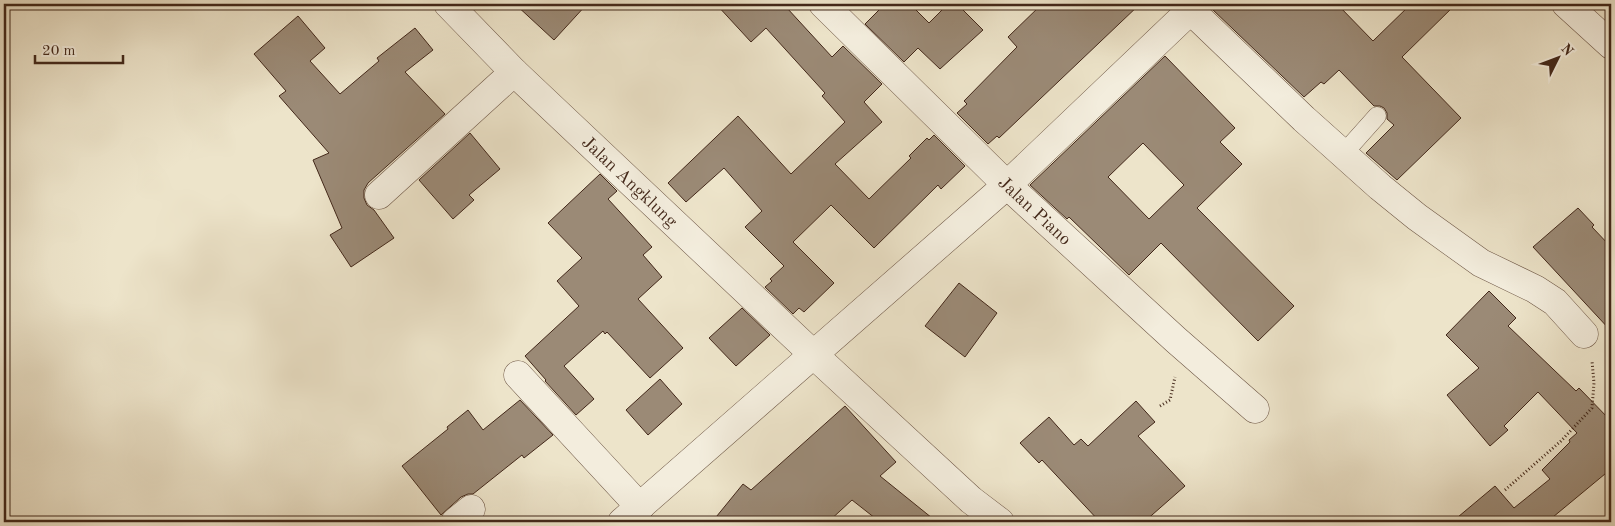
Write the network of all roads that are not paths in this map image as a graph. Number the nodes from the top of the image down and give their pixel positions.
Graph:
1 (448, 4) edge
2 (823, 4) edge
3 (1566, 4) edge
4 (1190, 6) edge
5 (1611, 45) edge
6 (514, 72) junction
7 (1376, 116) dead end
8 (1344, 153) junction
9 (1007, 186) junction
10 (379, 194) dead end
11 (1584, 334) road end
12 (814, 355) junction
13 (518, 375) dead end
14 (1255, 409) dead end
15 (631, 514) edge
16 (1000, 522) edge

1 - 6 street, Jalan Angklung
2 - 9 street, Jalan Piano
3 - 5 street
4 - 8 street
4 - 9 street
6 - 10 street
6 - 12 street, Jalan Angklung
7 - 8 lane
8 - 11 street
9 - 12 street
9 - 14 street, Jalan Piano
12 - 15 street
12 - 16 street, Jalan Angklung
13 - 15 street

